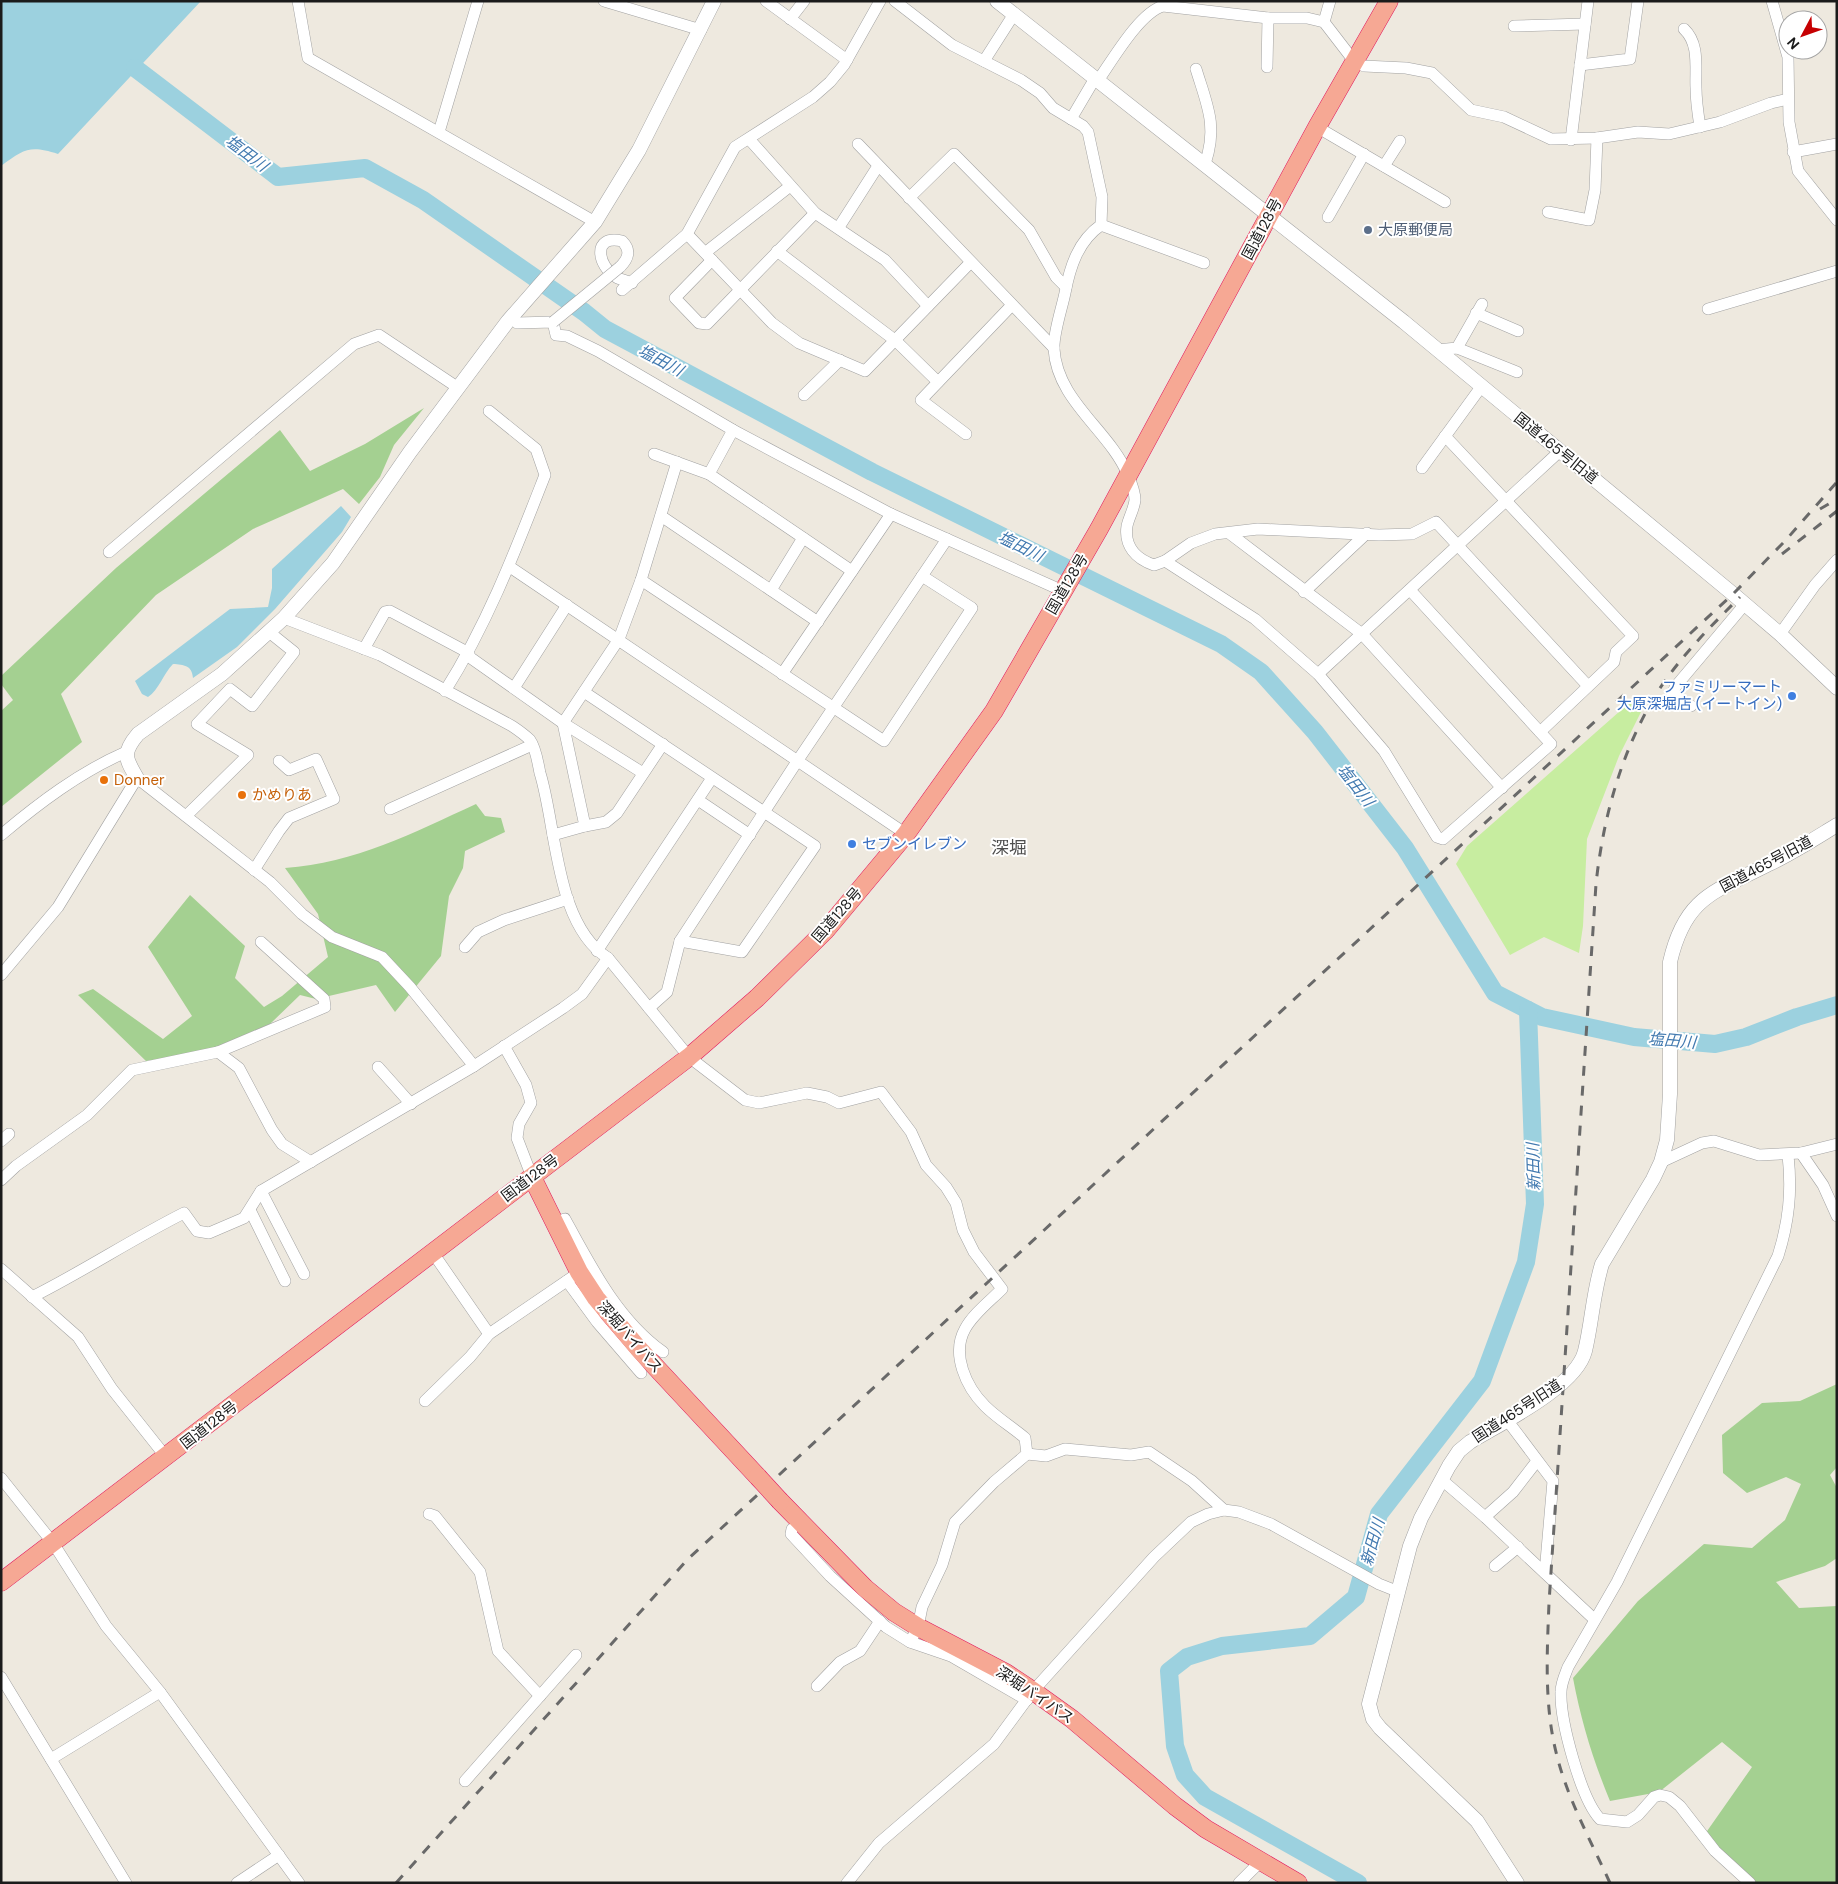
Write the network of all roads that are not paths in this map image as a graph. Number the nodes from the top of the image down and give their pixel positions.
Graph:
1 (298, 1) edge
2 (478, 1) edge
3 (604, 1) edge
4 (714, 1) edge
5 (766, 1) edge
6 (804, 1) edge
7 (880, 1) edge
8 (895, 1) edge
9 (997, 1) edge
10 (1330, 1) edge
11 (1389, 1) edge
12 (1588, 1) edge
13 (1638, 1) edge
14 (1772, 1) edge
15 (1171, 4) edge
16 (1217, 7) edge
17 (1014, 14) junction
18 (1268, 18) junction
19 (790, 19) junction
20 (1324, 22) junction
21 (1585, 24) junction
22 (1514, 26) dead end
23 (1684, 29) dead end
24 (701, 30) junction
25 (847, 60) junction
26 (1354, 61) junction
27 (984, 62) junction
28 (1580, 65) junction
29 (1267, 67) dead end
30 (1196, 69) dead end
31 (1096, 81) junction
32 (1788, 99) junction
33 (1071, 120) junction
34 (1317, 127) junction
35 (1700, 127) junction
36 (439, 132) junction
37 (1597, 138) junction
38 (749, 139) junction
39 (1572, 140) junction
40 (1400, 141) dead end
41 (858, 144) dead end
42 (1837, 144) edge
43 (1793, 152) junction
44 (1364, 154) junction
45 (1205, 164) junction
46 (878, 166) junction
47 (1384, 166) junction
48 (790, 187) junction
49 (909, 198) junction
50 (1445, 202) dead end
51 (1548, 212) dead end
52 (815, 214) junction
53 (1269, 216) junction
54 (1328, 216) dead end
55 (1837, 220) edge
56 (595, 222) junction
57 (1101, 225) junction
58 (839, 227) junction
59 (687, 234) junction
60 (777, 251) junction
61 (709, 256) junction
62 (970, 263) junction
63 (1204, 263) dead end
64 (1837, 271) edge
65 (632, 282) junction
66 (1066, 287) junction
67 (741, 289) junction
68 (622, 290) dead end
69 (928, 306) junction
70 (1011, 306) junction
71 (1708, 309) dead end
72 (512, 322) junction
73 (553, 322) junction
74 (1518, 331) dead end
75 (896, 341) junction
76 (1054, 348) junction
77 (1458, 348) junction
78 (1438, 350) junction
79 (840, 360) junction
80 (1517, 372) dead end
81 (938, 382) junction
82 (457, 387) junction
83 (1481, 387) junction
84 (804, 396) dead end
85 (489, 411) dead end
86 (733, 430) junction
87 (966, 434) dead end
88 (1445, 436) junction
89 (1560, 451) junction
90 (654, 454) dead end
91 (678, 462) junction
92 (1422, 468) dead end
93 (709, 474) junction
94 (1128, 474) junction
95 (1506, 500) junction
96 (891, 514) junction
97 (661, 516) junction
98 (1367, 533) junction
99 (1228, 534) junction
100 (803, 538) junction
101 (947, 539) junction
102 (1458, 546) junction
103 (109, 552) dead end
104 (1837, 560) edge
105 (1165, 561) junction
106 (510, 567) junction
107 (852, 571) junction
108 (922, 576) junction
109 (641, 580) junction
110 (771, 590) junction
111 (1410, 590) junction
112 (1063, 591) junction
113 (1304, 592) junction
114 (1745, 604) junction
115 (567, 605) junction
116 (284, 618) junction
117 (818, 622) junction
118 (269, 632) junction
119 (1362, 634) junction
120 (1780, 634) junction
121 (619, 639) junction
122 (364, 649) junction
123 (468, 654) junction
124 (782, 674) junction
125 (1318, 674) junction
126 (1588, 686) junction
127 (514, 688) junction
128 (1837, 688) edge
129 (445, 691) junction
130 (584, 692) junction
131 (1691, 706) dead end
132 (835, 707) junction
133 (564, 722) junction
134 (1540, 732) junction
135 (663, 744) junction
136 (532, 745) junction
137 (126, 752) junction
138 (798, 760) junction
139 (279, 761) dead end
140 (643, 773) junction
141 (138, 778) junction
142 (712, 778) junction
143 (1502, 788) junction
144 (698, 800) junction
145 (390, 809) dead end
146 (765, 812) junction
147 (186, 816) junction
148 (1837, 825) edge
149 (585, 826) junction
150 (750, 834) junction
151 (906, 834) junction
152 (1, 835) edge
153 (553, 835) junction
154 (254, 870) junction
155 (568, 899) junction
156 (680, 941) junction
157 (261, 942) dead end
158 (465, 947) dead end
159 (597, 951) junction
160 (608, 958) junction
161 (1, 975) edge
162 (648, 1008) junction
163 (504, 1046) junction
164 (218, 1052) junction
165 (689, 1057) junction
166 (474, 1066) junction
167 (378, 1067) dead end
168 (411, 1104) junction
169 (1837, 1144) edge
170 (1801, 1153) junction
171 (1788, 1155) junction
172 (311, 1162) junction
173 (1661, 1162) junction
174 (532, 1177) junction
175 (1, 1180) edge
176 (261, 1191) junction
177 (250, 1210) junction
178 (1837, 1216) edge
179 (433, 1252) junction
180 (1, 1269) edge
181 (578, 1273) junction
182 (304, 1274) dead end
183 (285, 1281) dead end
184 (32, 1297) junction
185 (488, 1334) junction
186 (663, 1352) dead end
187 (641, 1373) dead end
188 (425, 1401) dead end
189 (1507, 1420) junction
190 (1027, 1454) junction
191 (166, 1457) junction
192 (1537, 1462) junction
193 (1, 1478) edge
194 (1442, 1480) junction
195 (1224, 1510) junction
196 (429, 1514) dead end
197 (1485, 1517) junction
198 (792, 1529) dead end
199 (53, 1543) junction
200 (1518, 1547) junction
201 (1496, 1566) dead end
202 (1545, 1573) junction
203 (1, 1582) edge
204 (1399, 1592) junction
205 (1594, 1619) junction
206 (880, 1621) junction
207 (914, 1635) junction
208 (576, 1655) dead end
209 (1, 1677) edge
210 (817, 1686) dead end
211 (160, 1692) junction
212 (1030, 1695) junction
213 (540, 1696) junction
214 (51, 1759) junction
215 (465, 1781) dead end
216 (279, 1855) junction
217 (1260, 1862) junction
218 (852, 1881) edge
219 (126, 1883) edge
220 (237, 1883) edge
221 (299, 1883) edge
222 (1238, 1883) edge
223 (1298, 1883) edge
224 (1517, 1883) edge
225 (1750, 1883) edge

1 - 36 street
2 - 36 street
3 - 24 street
4 - 24 street
5 - 19 street
6 - 19 street
7 - 25 street
8 - 27 street
9 - 17 street, 国道465号旧道
10 - 20 street
11 - 26 highway, 国道128号
12 - 21 street
13 - 28 street
14 - 32 street
15 - 16 street
15 - 31 street
16 - 18 street
17 - 27 street
17 - 31 street, 国道465号旧道
18 - 20 street
18 - 29 street
19 - 25 street
20 - 26 street
21 - 22 street
21 - 28 street
23 - 35 street
24 - 56 street
25 - 38 street
26 - 34 highway, 国道128号
26 - 39 street
27 - 33 street
28 - 39 street
30 - 45 street
31 - 33 street
31 - 45 street, 国道465号旧道
32 - 35 street
32 - 43 street
33 - 57 street
34 - 44 street
34 - 53 highway, 国道128号
35 - 37 street
36 - 56 street
37 - 39 street
37 - 51 street
38 - 48 street
38 - 59 street
40 - 47 street
41 - 46 street
42 - 43 street
43 - 55 street
44 - 47 street
44 - 54 street
45 - 53 street, 国道465号旧道
46 - 49 street
46 - 58 street
47 - 50 street
48 - 52 street
48 - 61 street
49 - 62 street
49 - 66 street
52 - 58 street
52 - 60 street
53 - 78 street, 国道465号旧道
53 - 94 highway, 国道128号
56 - 72 street
57 - 63 street
57 - 66 street
58 - 69 street
59 - 61 street
59 - 65 street
60 - 67 street
60 - 75 street
61 - 67 street
61 - 67 street
62 - 69 street
62 - 70 street
64 - 71 street
65 - 68 street
65 - 73 street, bridge
66 - 76 street
67 - 79 street
69 - 75 street
70 - 76 street
70 - 81 street
72 - 73 street
72 - 82 street
73 - 86 street
74 - 77 street
75 - 79 street
75 - 81 street
76 - 94 street
77 - 78 street
77 - 80 street
78 - 83 street, 国道465号旧道
79 - 84 street
81 - 87 street
82 - 103 street
82 - 116 street
83 - 88 street
83 - 89 street, 国道465号旧道
85 - 106 street
86 - 93 street
86 - 96 street
88 - 92 street
88 - 95 street
89 - 95 street
89 - 114 street, 国道465号旧道
90 - 91 street
91 - 93 street
91 - 97 street
93 - 100 street
94 - 105 street
94 - 112 highway, 国道128号
95 - 102 street
95 - 126 street
96 - 101 street
96 - 107 street
97 - 109 street
97 - 110 street
98 - 99 street
98 - 102 street
98 - 113 street
99 - 105 street
99 - 113 street
100 - 107 street
100 - 110 street
101 - 108 street
101 - 112 street
102 - 111 street
102 - 126 street
104 - 120 street
105 - 125 street
106 - 115 street
106 - 123 street
107 - 117 street
108 - 132 street
108 - 132 street
109 - 121 street
109 - 124 street
110 - 117 street
111 - 119 street
111 - 134 street
112 - 151 highway, 国道128号
113 - 119 street
114 - 120 street, 国道465号旧道
114 - 131 street
115 - 121 street
115 - 127 street
116 - 118 street
116 - 122 street
117 - 124 street
118 - 137 street
118 - 147 street
119 - 125 street
119 - 143 street
120 - 128 street, 国道465号旧道
121 - 130 street
121 - 138 street
122 - 123 street
122 - 129 street
123 - 127 street
123 - 129 street
124 - 132 street
125 - 143 street
126 - 134 street
127 - 133 street
129 - 136 street
130 - 133 street
130 - 135 street
132 - 138 street
133 - 140 street
133 - 149 street
134 - 143 street
135 - 140 street
135 - 142 street
136 - 145 street
136 - 153 street
137 - 141 street
137 - 152 street
138 - 146 street
138 - 151 street
139 - 154 street
140 - 149 street
141 - 147 street
141 - 161 street
142 - 144 street
142 - 146 street
144 - 150 street
144 - 159 street
146 - 150 street
146 - 156 street
147 - 154 street
148 - 173 street, 国道465号旧道
149 - 153 street
150 - 156 street
151 - 165 highway, 国道128号
153 - 155 street
154 - 166 street
155 - 158 street
155 - 159 street
156 - 162 street
157 - 164 street
159 - 160 street
160 - 162 street
160 - 163 street
162 - 165 street
163 - 166 street
163 - 174 street
164 - 172 street
164 - 175 street
165 - 174 highway, 国道128号
165 - 190 street
166 - 168 street
167 - 168 street
168 - 172 street
169 - 170 street
170 - 171 street
170 - 178 street
171 - 173 street
171 - 205 street
172 - 176 street
173 - 189 street, 国道465号旧道
174 - 179 highway, 国道128号
174 - 181 highway, 深堀バイパス
176 - 177 street
176 - 182 street
177 - 183 street
177 - 184 street
179 - 185 street
179 - 191 highway, 国道128号
180 - 184 street
181 - 185 street
181 - 186 street
181 - 187 street
181 - 207 highway, 深堀バイパス, bridge
184 - 191 street
185 - 188 street
189 - 192 street
189 - 194 street, 国道465号旧道
190 - 195 street
190 - 207 street
191 - 199 highway, 国道128号
192 - 197 street
192 - 202 street
193 - 199 street
194 - 197 street
194 - 204 street, 国道465号旧道
195 - 204 street
195 - 212 street
196 - 213 street
197 - 200 street
198 - 206 street
199 - 203 highway, 国道128号
199 - 211 street
200 - 201 street
200 - 202 street
202 - 205 street
204 - 224 street, 国道465号旧道
205 - 225 street
206 - 207 street
206 - 210 street
207 - 212 highway, 深堀バイパス
208 - 213 street
209 - 214 street
211 - 214 street
211 - 216 street
212 - 217 highway, 深堀バイパス
212 - 218 street
213 - 215 street
214 - 219 street
216 - 220 street
216 - 221 street
217 - 222 street
217 - 223 highway, 深堀バイパス

